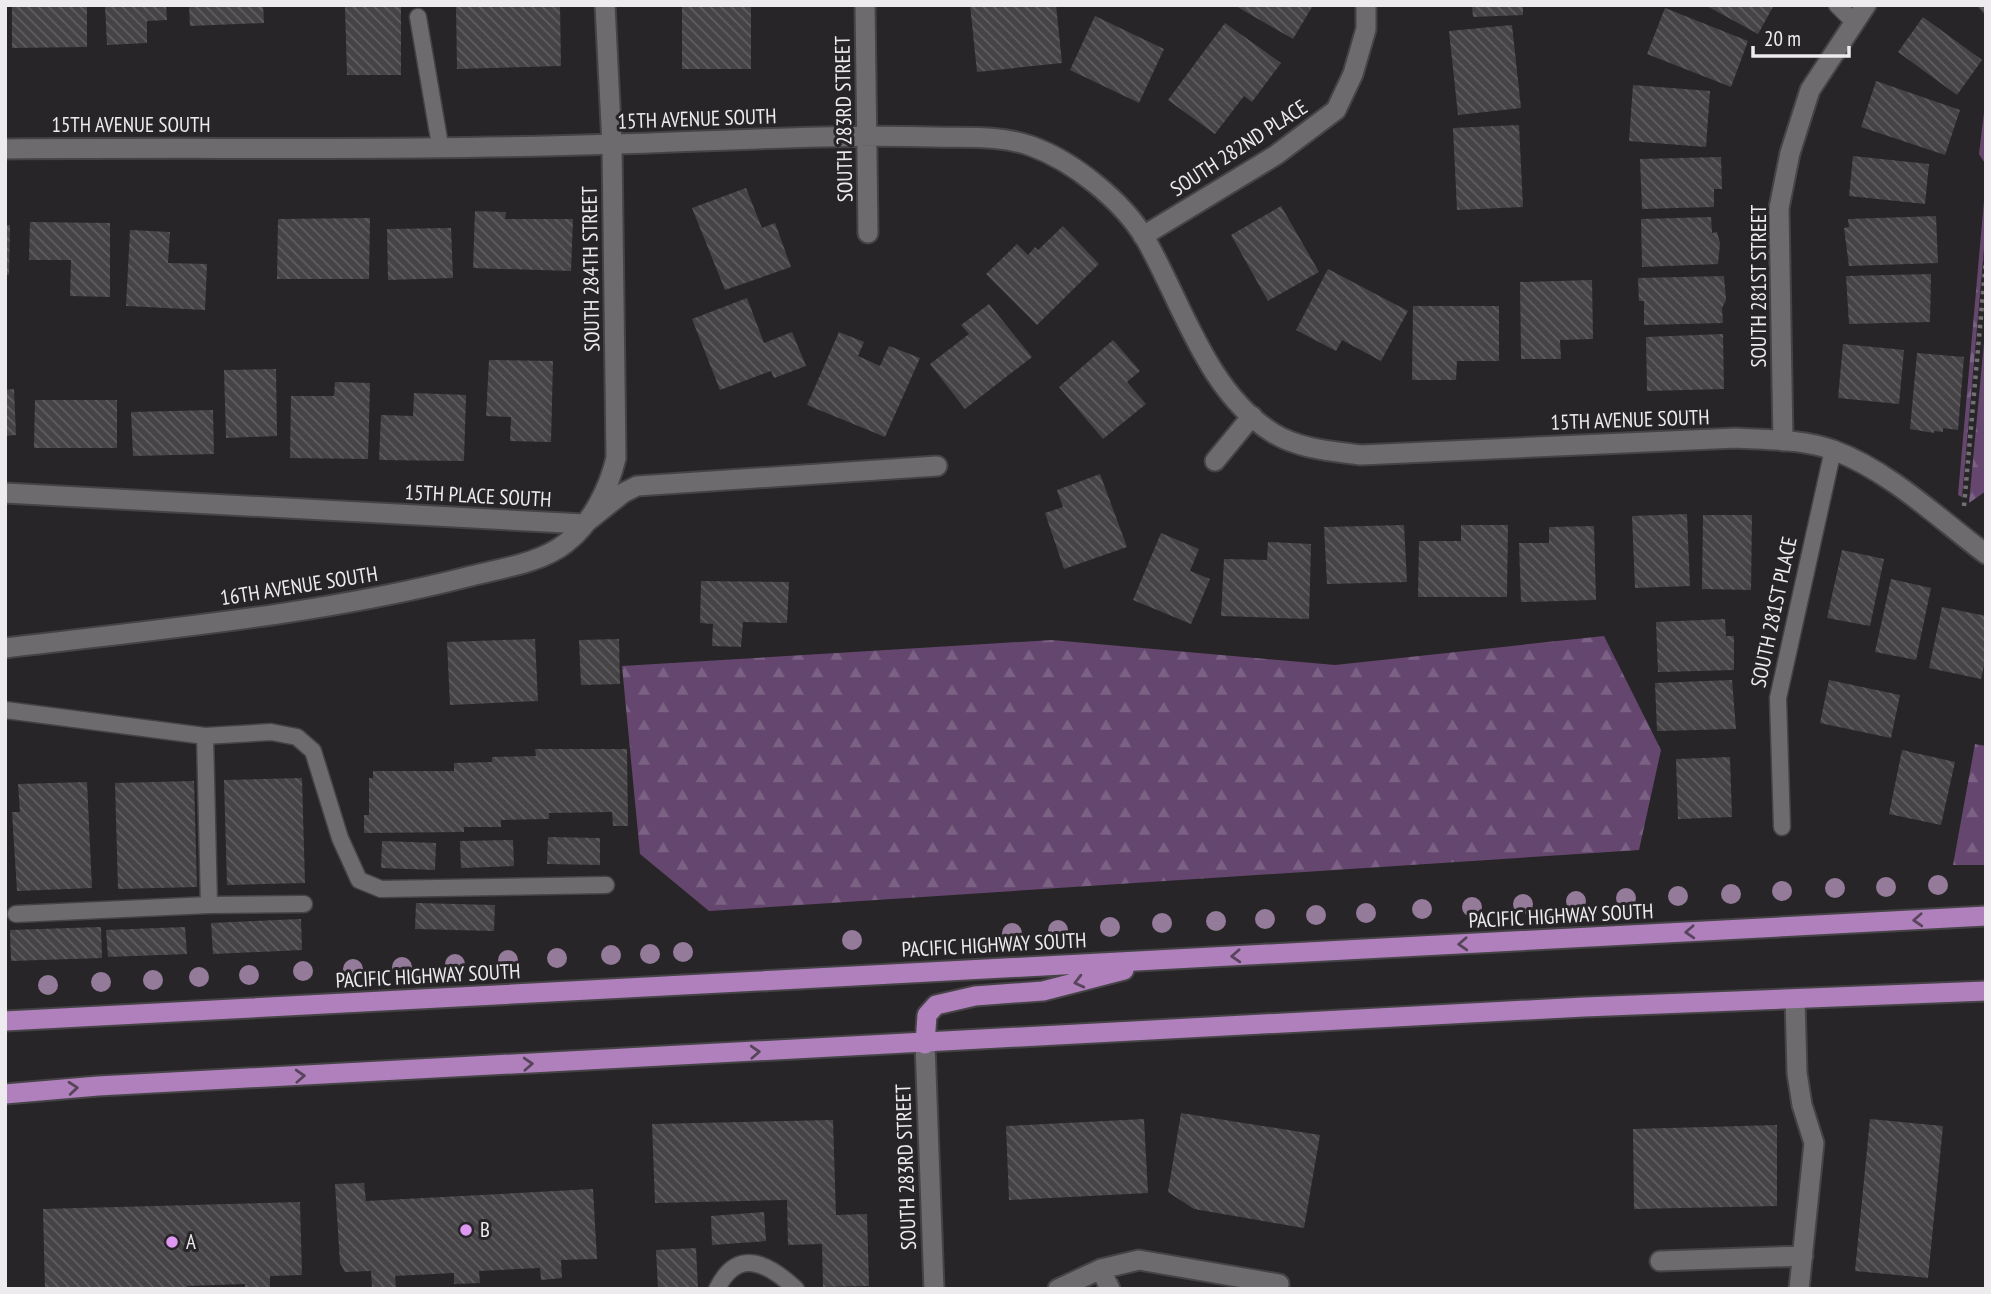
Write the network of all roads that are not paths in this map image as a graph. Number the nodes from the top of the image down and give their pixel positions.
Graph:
1 (605, 5) edge
2 (865, 5) edge
3 (1366, 5) edge
4 (1838, 5) edge
5 (1860, 13) edge
6 (418, 16) dead end
7 (866, 135) junction
8 (440, 145) junction
9 (612, 145) junction
10 (5, 149) edge
11 (868, 233) dead end
12 (1143, 236) junction
13 (1252, 416) junction
14 (1783, 441) junction
15 (1833, 450) junction
16 (1215, 461) dead end
17 (937, 466) dead end
18 (5, 494) edge
19 (584, 524) junction
20 (1986, 554) edge
21 (5, 648) edge
22 (5, 710) edge
23 (205, 736) junction
24 (1782, 827) dead end
25 (606, 885) dead end
26 (303, 904) dead end
27 (209, 905) junction
28 (16, 914) dead end
29 (1986, 916) edge
30 (1169, 959) junction
31 (1986, 991) edge
32 (1795, 999) junction
33 (5, 1021) edge
34 (925, 1044) junction
35 (5, 1094) edge
36 (1803, 1256) junction
37 (1660, 1261) dead end
38 (1101, 1269) junction
39 (1279, 1284) dead end
40 (717, 1289) edge
41 (796, 1289) edge
42 (934, 1289) edge
43 (1058, 1289) edge
44 (1110, 1289) edge
45 (1799, 1289) edge

1 - 9 street, SOUTH 284TH STREET
2 - 7 street, SOUTH 283RD STREET
3 - 12 street, SOUTH 282ND PLACE
4 - 5 lane
5 - 14 street, SOUTH 281ST STREET
6 - 8 lane
7 - 9 street, 15TH AVENUE SOUTH
7 - 11 street, SOUTH 283RD STREET
7 - 12 street, 15TH AVENUE SOUTH
8 - 9 street, 15TH AVENUE SOUTH
8 - 10 street, 15TH AVENUE SOUTH
9 - 19 street, SOUTH 284TH STREET
12 - 13 street, 15TH AVENUE SOUTH
13 - 14 street, 15TH AVENUE SOUTH
13 - 16 street
14 - 15 street, 15TH AVENUE SOUTH
15 - 20 street, 15TH AVENUE SOUTH
15 - 24 lane, SOUTH 281ST PLACE
17 - 19 street
18 - 19 street, 15TH PLACE SOUTH
19 - 21 street, 16TH AVENUE SOUTH
22 - 23 lane
23 - 25 lane
23 - 27 lane
26 - 27 lane
27 - 28 lane
29 -> 30 main road, PACIFIC HIGHWAY SOUTH
30 - 33 main road, PACIFIC HIGHWAY SOUTH
30 -> 34 main road
31 - 32 main road
32 - 34 main road
32 - 36 street
35 -> 34 main road
34 - 42 street, SOUTH 283RD STREET
36 - 37 street
36 - 45 street
38 - 39 street
38 - 43 street
38 - 44 street
40 - 41 lane

